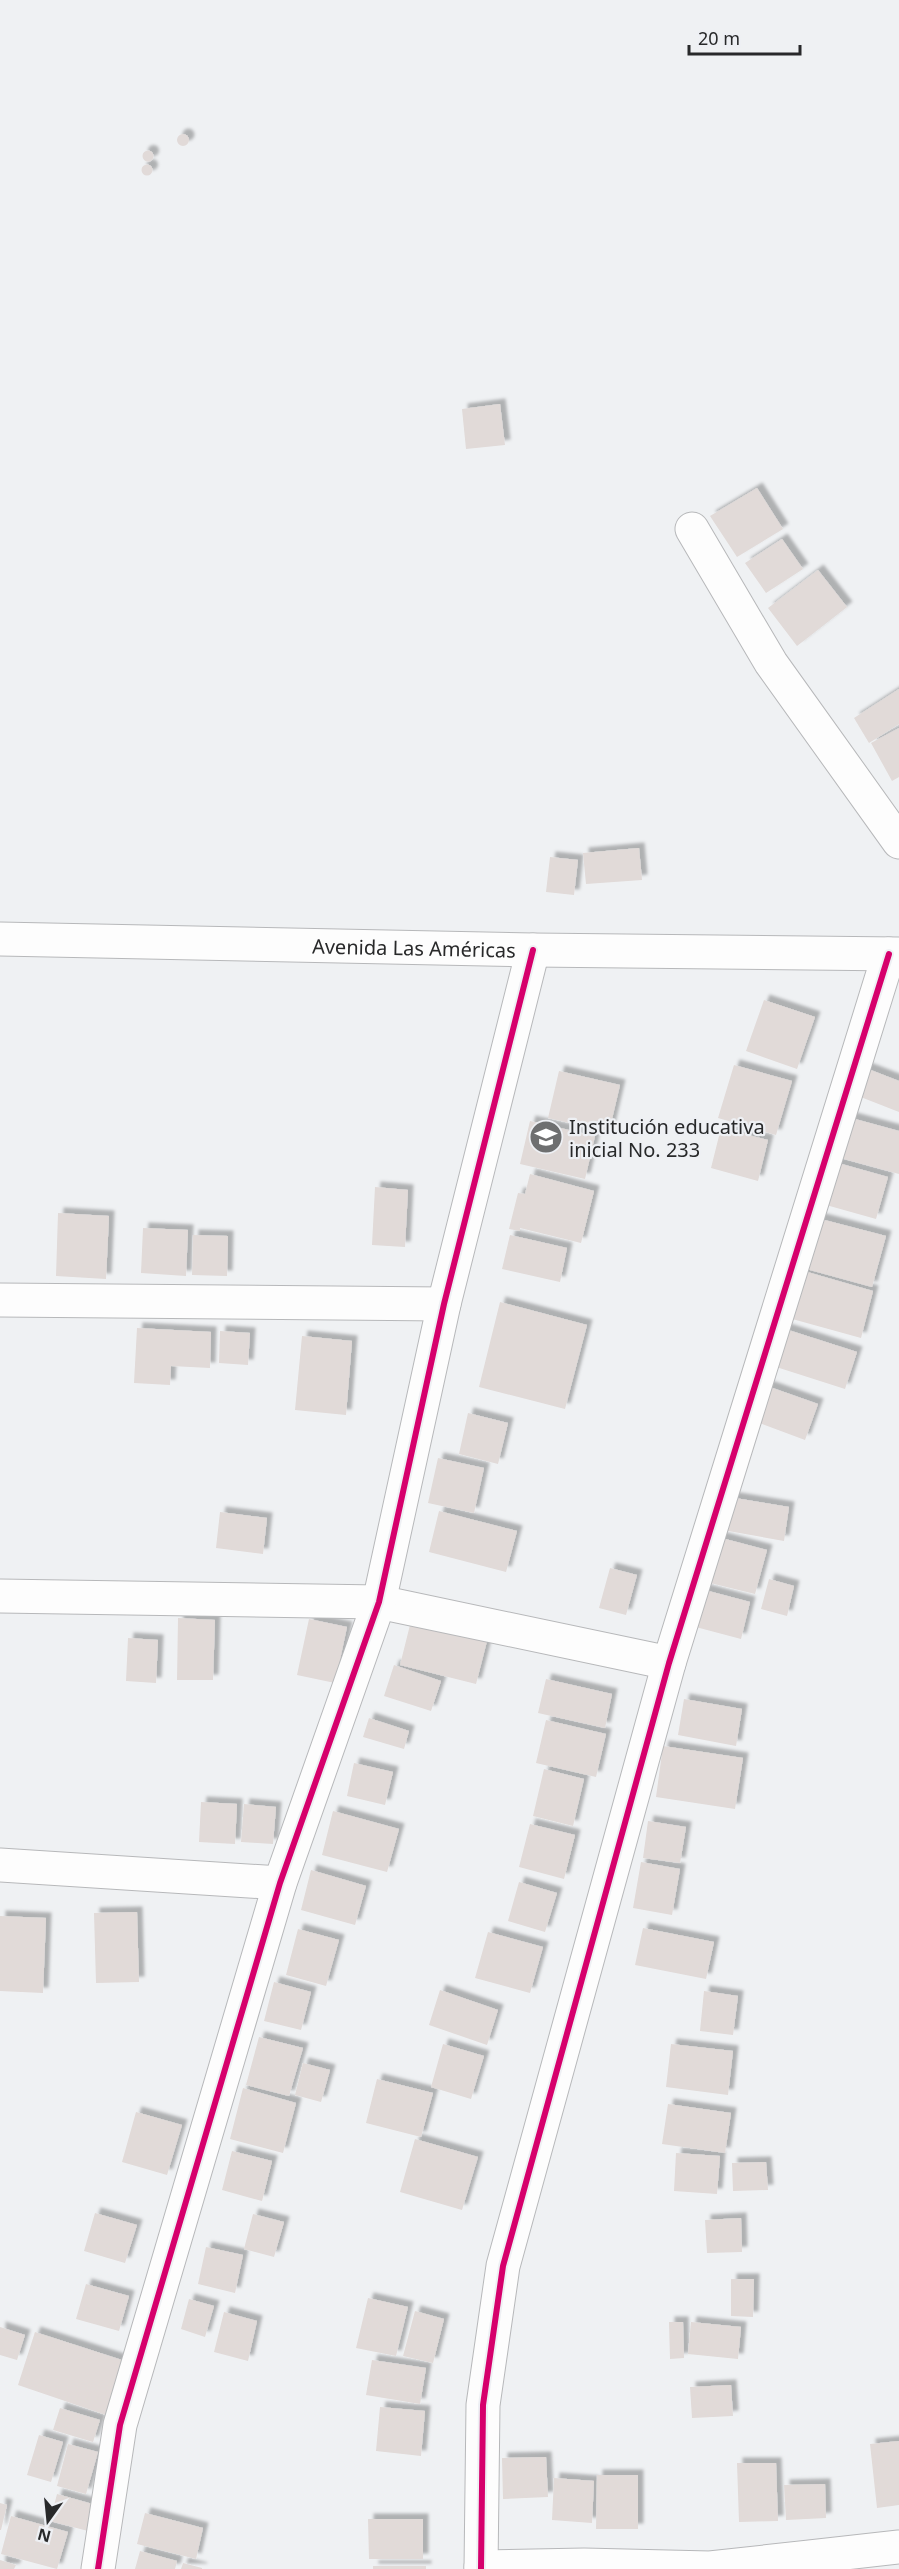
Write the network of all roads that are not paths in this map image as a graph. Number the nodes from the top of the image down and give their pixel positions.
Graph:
1 (692, 529) dead end
2 (899, 842) edge
3 (0, 939) edge
4 (533, 950) junction
5 (894, 954) edge
6 (0, 1300) edge
7 (444, 1304) junction
8 (0, 1596) edge
9 (379, 1602) junction
10 (669, 1663) junction
11 (0, 1865) edge
12 (280, 1882) junction
13 (899, 2547) edge
14 (481, 2568) edge
15 (98, 2569) edge

1 - 2 street
3 - 4 street, Avenida Las Américas
4 - 5 street, Avenida Las Américas
4 - 7 street
5 - 10 street
6 - 7 street
7 - 9 street
8 - 9 street
9 - 10 street
9 - 12 street
10 - 14 street
11 - 12 street
12 - 15 street
13 - 14 street

